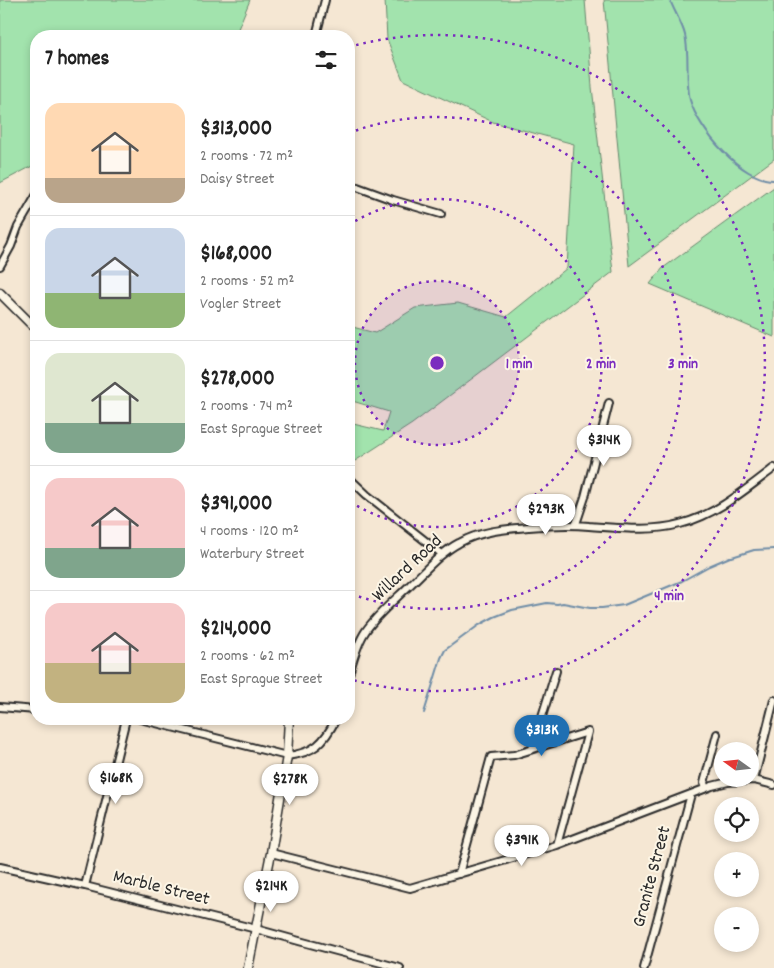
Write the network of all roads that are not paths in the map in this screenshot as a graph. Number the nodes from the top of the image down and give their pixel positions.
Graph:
1 (326, 0) edge
2 (318, 30) edge
3 (355, 186) edge
4 (30, 206) edge
5 (441, 214) dead end
6 (0, 266) edge
7 (0, 293) edge
8 (30, 323) edge
9 (610, 403) dead end
10 (774, 468) edge
11 (355, 484) edge
12 (576, 524) junction
13 (442, 554) junction
14 (355, 653) edge
15 (556, 671) dead end
16 (774, 700) edge
17 (0, 708) edge
18 (30, 710) edge
19 (125, 725) edge
20 (164, 725) edge
21 (289, 725) edge
22 (333, 725) edge
23 (717, 734) dead end
24 (532, 749) junction
25 (287, 756) junction
26 (759, 760) edge
27 (759, 781) edge
28 (774, 785) edge
29 (714, 786) edge
30 (706, 788) junction
31 (691, 794) junction
32 (557, 845) junction
33 (270, 853) junction
34 (0, 867) edge
35 (459, 874) junction
36 (85, 886) junction
37 (256, 929) junction
38 (248, 968) edge
39 (400, 968) edge
40 (644, 968) edge

1 - 2 street
3 - 5 street
4 - 6 street
7 - 8 street
9 - 12 street
10 - 12 street, Willard Road
11 - 13 street
12 - 13 street, Willard Road
13 - 14 street, Willard Road
15 - 24 street
16 - 26 street
17 - 18 street
19 - 36 street
20 - 25 street
21 - 25 street
22 - 25 street
23 - 30 street
24 - 32 street
24 - 35 street
25 - 33 street
27 - 28 street
29 - 30 street
30 - 31 street
31 - 32 street
31 - 40 street, Granite Street
32 - 35 street
33 - 35 street
33 - 37 street
34 - 36 street, Marble Street
36 - 37 street, Marble Street
37 - 38 street
37 - 39 street, Marble Street

